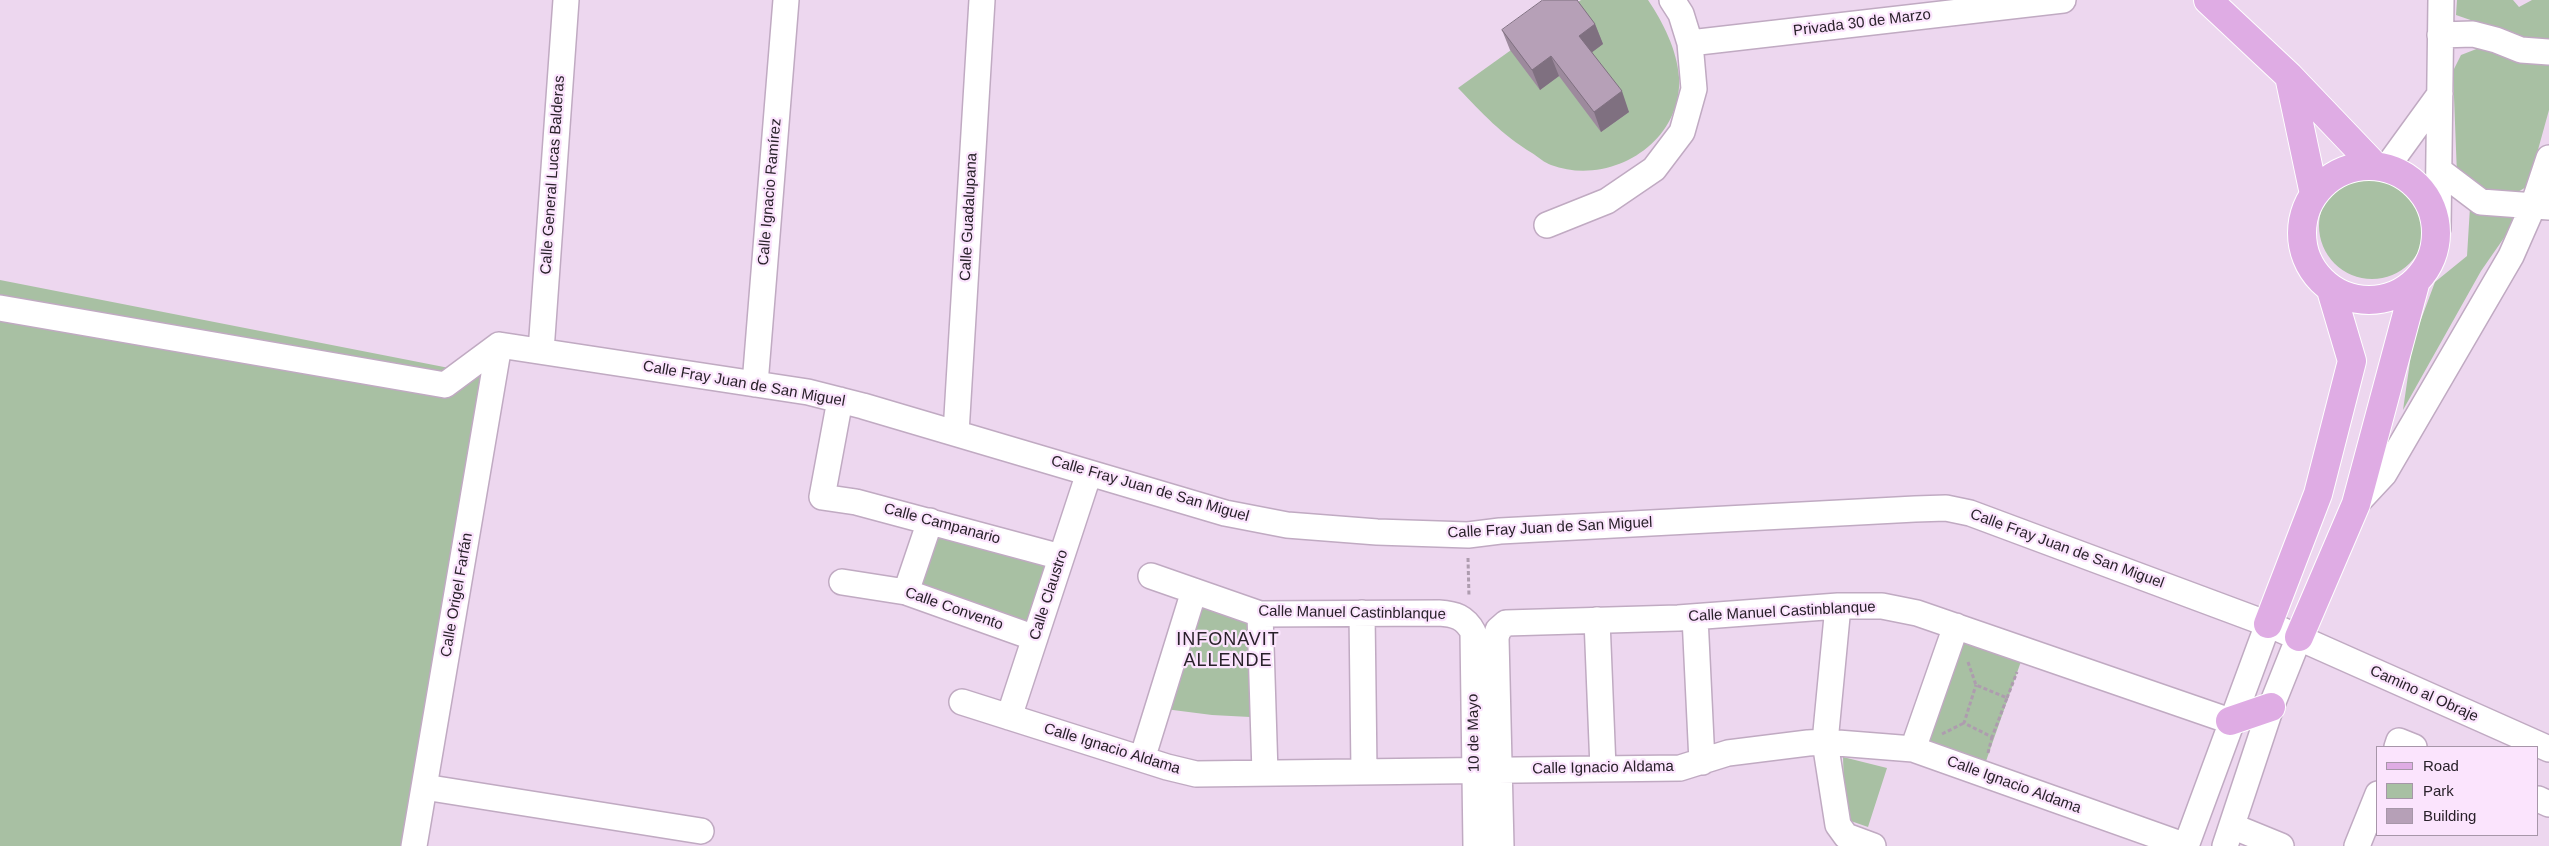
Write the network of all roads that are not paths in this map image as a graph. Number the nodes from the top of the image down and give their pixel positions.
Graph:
1 (566, 0) edge
2 (786, 0) edge
3 (982, 0) edge
4 (1672, 0) edge
5 (2063, 0) edge
6 (2208, 0) edge
7 (2441, 0) edge
8 (2440, 35) junction
9 (1690, 43) junction
10 (2549, 52) edge
11 (2289, 76) junction
12 (2440, 94) junction
13 (2549, 158) edge
14 (2380, 166) junction
15 (2440, 171) junction
16 (2314, 194) junction
17 (2541, 206) edge
18 (1547, 225) dead end
19 (2438, 228) junction
20 (2415, 284) junction
21 (2331, 290) junction
22 (0, 308) edge
23 (499, 344) junction
24 (540, 351) junction
25 (754, 384) junction
26 (840, 400) junction
27 (956, 433) junction
28 (1089, 473) junction
29 (2318, 494) junction
30 (2356, 504) junction
31 (930, 521) junction
32 (1061, 557) junction
33 (1152, 576) dead end
34 (842, 582) dead end
35 (1194, 591) junction
36 (906, 592) junction
37 (1838, 606) junction
38 (1362, 613) junction
39 (1260, 614) junction
40 (1695, 617) junction
41 (1597, 620) junction
42 (1467, 621) joint
43 (2268, 624) junction
44 (1956, 626) junction
45 (1498, 630) joint
46 (2299, 637) junction
47 (1035, 638) junction
48 (962, 702) dead end
49 (2271, 707) junction
50 (1009, 717) junction
51 (2230, 721) junction
52 (1825, 742) junction
53 (2396, 746) edge
54 (2412, 746) edge
55 (1913, 749) junction
56 (2549, 749) edge
57 (1142, 759) junction
58 (1702, 762) junction
59 (1603, 768) junction
60 (1475, 769) junction
61 (1499, 770) junction
62 (1364, 771) junction
63 (1265, 772) junction
64 (424, 787) junction
65 (2376, 799) edge
66 (701, 831) dead end
67 (2228, 836) edge
68 (414, 846) edge
69 (1476, 846) edge
70 (1501, 846) edge
71 (1873, 846) edge
72 (2186, 846) edge
73 (2281, 846) edge
74 (2357, 846) edge

1 - 24 street, Calle General Lucas Balderas
2 - 25 street, Calle Ignacio Ramírez
3 - 27 street, Calle Guadalupana
4 - 9 street
5 - 9 street, Privada 30 de Marzo
6 - 11 main road
7 - 8 street
8 - 10 street
8 - 12 street
9 - 18 street
11 - 14 main road
11 - 16 main road
12 - 14 street
12 - 15 street
13 - 17 street
14 - 16 main road
14 - 19 main road
15 - 17 street
15 - 19 street
16 - 21 main road
17 - 30 street
19 - 20 main road
20 - 21 main road
20 - 30 main road
21 - 29 main road
22 - 23 street
23 - 24 street, Calle Fray Juan de San Miguel
23 - 64 street, Calle Origel Farfán
24 - 25 street, Calle Fray Juan de San Miguel
25 - 26 street, Calle Fray Juan de San Miguel
26 - 27 street, Calle Fray Juan de San Miguel
26 - 31 street, Calle Campanario
27 - 28 street, Calle Fray Juan de San Miguel
28 - 32 street, Calle Claustro
28 - 43 street, Calle Fray Juan de San Miguel
29 - 43 main road
29 - 46 main road
30 - 46 main road
31 - 32 street, Calle Campanario
31 - 36 street
32 - 47 street, Calle Claustro
33 - 35 street, Calle Manuel Castinblanque
34 - 36 street, Calle Convento
35 - 39 street, Calle Manuel Castinblanque
35 - 57 street
36 - 47 street, Calle Convento
37 - 40 street, Calle Manuel Castinblanque
37 - 44 street, Calle Manuel Castinblanque
37 - 52 street
38 - 39 street, Calle Manuel Castinblanque
38 - 42 street, Calle Manuel Castinblanque
38 - 62 street
39 - 63 street
40 - 41 street, Calle Manuel Castinblanque
40 - 58 street
41 - 45 street, Calle Manuel Castinblanque
41 - 59 street
42 - 60 street, 10 de Mayo
43 - 46 street, Calle Fray Juan de San Miguel
43 - 51 street
44 - 51 street, Calle Manuel Castinblanque
44 - 55 street
45 - 61 street, 10 de Mayo
46 - 49 street
46 - 56 street, Camino al Obraje
47 - 50 street, Calle Claustro
48 - 50 street, Calle Ignacio Aldama
49 - 51 main road
49 - 67 street
50 - 57 street, Calle Ignacio Aldama
51 - 72 street
52 - 55 street, Calle Ignacio Aldama
52 - 58 street, Calle Ignacio Aldama
52 - 71 street
53 - 54 street
55 - 72 street, Calle Ignacio Aldama
57 - 63 street, Calle Ignacio Aldama
58 - 59 street, Calle Ignacio Aldama
59 - 61 street, Calle Ignacio Aldama
60 - 61 street, Calle Ignacio Aldama
60 - 62 street, Calle Ignacio Aldama
60 - 69 street, 10 de Mayo
61 - 70 street, 10 de Mayo
62 - 63 street, Calle Ignacio Aldama
64 - 66 street
64 - 68 street, Calle Origel Farfán
65 - 74 street
67 - 73 street

